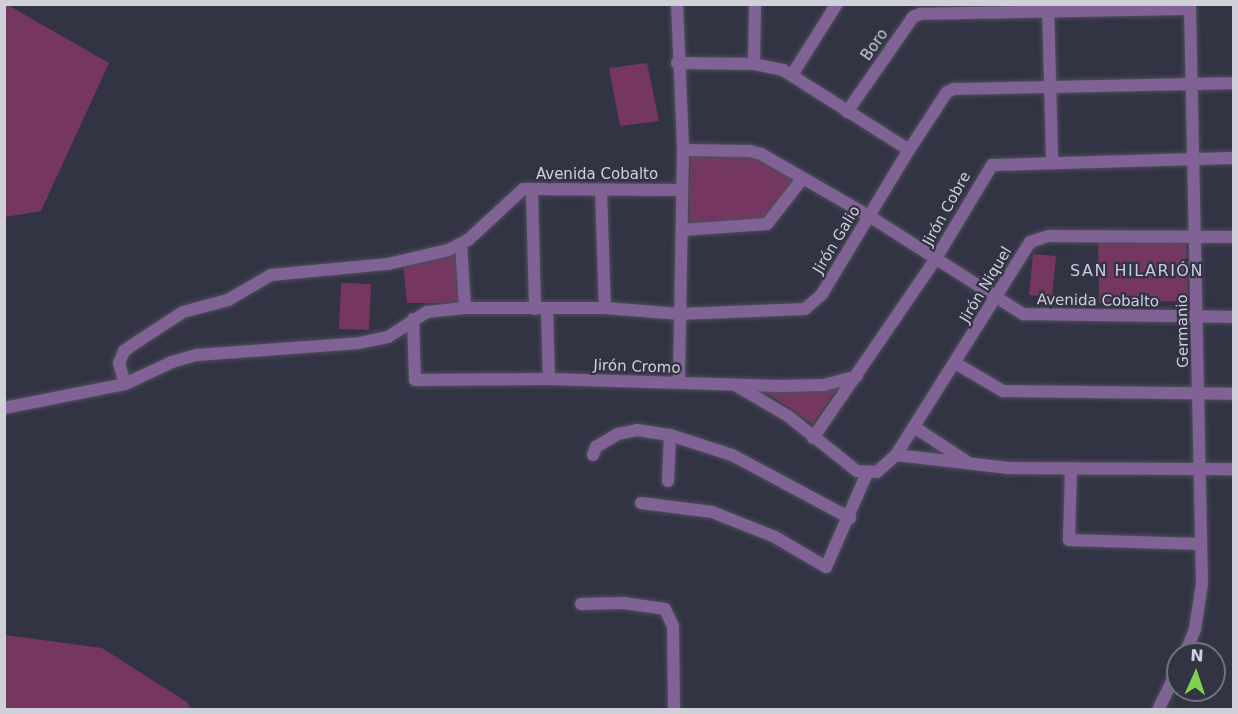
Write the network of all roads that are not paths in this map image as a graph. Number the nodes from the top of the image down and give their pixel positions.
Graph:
1 (677, 4) edge
2 (754, 4) edge
3 (836, 5) edge
4 (1190, 7) edge
5 (1048, 9) edge
6 (677, 63) junction
7 (754, 64) junction
8 (792, 75) junction
9 (1191, 83) junction
10 (1233, 83) edge
11 (1050, 85) junction
12 (847, 112) junction
13 (683, 150) junction
14 (909, 150) junction
15 (1192, 158) junction
16 (1233, 158) edge
17 (1052, 161) junction
18 (803, 178) junction
19 (682, 189) junction
20 (601, 190) junction
21 (532, 192) junction
22 (869, 216) junction
23 (682, 230) junction
24 (1233, 237) edge
25 (1196, 238) junction
26 (461, 244) junction
27 (935, 260) junction
28 (996, 299) junction
29 (465, 308) junction
30 (605, 308) junction
31 (541, 309) junction
32 (680, 314) junction
33 (1233, 317) edge
34 (1197, 318) junction
35 (413, 319) junction
36 (956, 363) junction
37 (857, 376) junction
38 (549, 379) junction
39 (679, 383) junction
40 (125, 384) junction
41 (737, 386) junction
42 (1199, 394) junction
43 (1233, 394) edge
44 (4, 408) edge
45 (914, 427) junction
46 (669, 435) junction
47 (813, 438) junction
48 (896, 454) junction
49 (593, 455) dead end
50 (969, 462) junction
51 (1071, 468) junction
52 (1200, 469) junction
53 (1233, 469) edge
54 (867, 473) junction
55 (668, 481) dead end
56 (641, 503) dead end
57 (850, 518) junction
58 (1201, 544) junction
59 (581, 604) dead end
60 (1188, 642) edge
61 (1166, 694) edge
62 (674, 710) edge
63 (1158, 710) edge

1 - 6 street
2 - 7 street
3 - 8 street
4 - 5 street, Boro
4 - 9 street, Germanio
5 - 11 street
5 - 12 street, Boro
6 - 7 street
6 - 13 street
7 - 8 street
8 - 12 street
9 - 10 street, Jirón Galio
9 - 11 street, Jirón Galio
9 - 15 street, Germanio
11 - 14 street, Jirón Galio
11 - 17 street
12 - 14 street
13 - 18 street, Avenida Cobalto
13 - 19 street
14 - 22 street, Jirón Galio
15 - 16 street, Jirón Cobre
15 - 17 street, Jirón Cobre
15 - 25 street, Germanio
17 - 27 street, Jirón Cobre
18 - 22 street, Avenida Cobalto
18 - 23 street
19 - 20 street, Avenida Cobalto
19 - 23 street
20 - 21 street, Avenida Cobalto
20 - 30 street
21 - 26 street, Avenida Cobalto
21 - 31 street
22 - 27 street, Avenida Cobalto
22 - 32 street, Jirón Galio
23 - 32 street
24 - 25 street, Jirón Niquel
25 - 28 street, Jirón Niquel
25 - 34 street, Germanio
26 - 29 street
26 - 40 street, Avenida Cobalto
27 - 28 street, Avenida Cobalto
27 - 37 street, Jirón Cobre
28 - 34 street, Avenida Cobalto
28 - 36 street, Jirón Niquel
29 - 31 street, Jirón Galio
29 - 35 street, Jirón Galio
30 - 31 street, Jirón Galio
30 - 32 street, Jirón Galio
31 - 38 street
32 - 39 street
33 - 34 street, Avenida Cobalto
34 - 42 street, Germanio
35 - 38 street, Jirón Cromo
35 - 40 street, Jirón Galio
36 - 42 street
36 - 45 street, Jirón Niquel
37 - 41 street, Jirón Cromo
37 - 47 street, Jirón Cobre
38 - 39 street, Jirón Cromo
39 - 41 street, Jirón Cromo
40 - 44 street
41 - 47 street
42 - 43 street
42 - 52 street, Germanio
45 - 48 street, Jirón Niquel
45 - 50 street
46 - 49 street
46 - 55 street
46 - 57 street
47 - 54 street
48 - 50 street
48 - 54 street, Jirón Niquel
50 - 51 street
51 - 52 street
51 - 58 street
52 - 53 street
52 - 58 street, Germanio
54 - 57 street
56 - 57 street
58 - 60 street, Germanio
59 - 62 street
61 - 63 street

